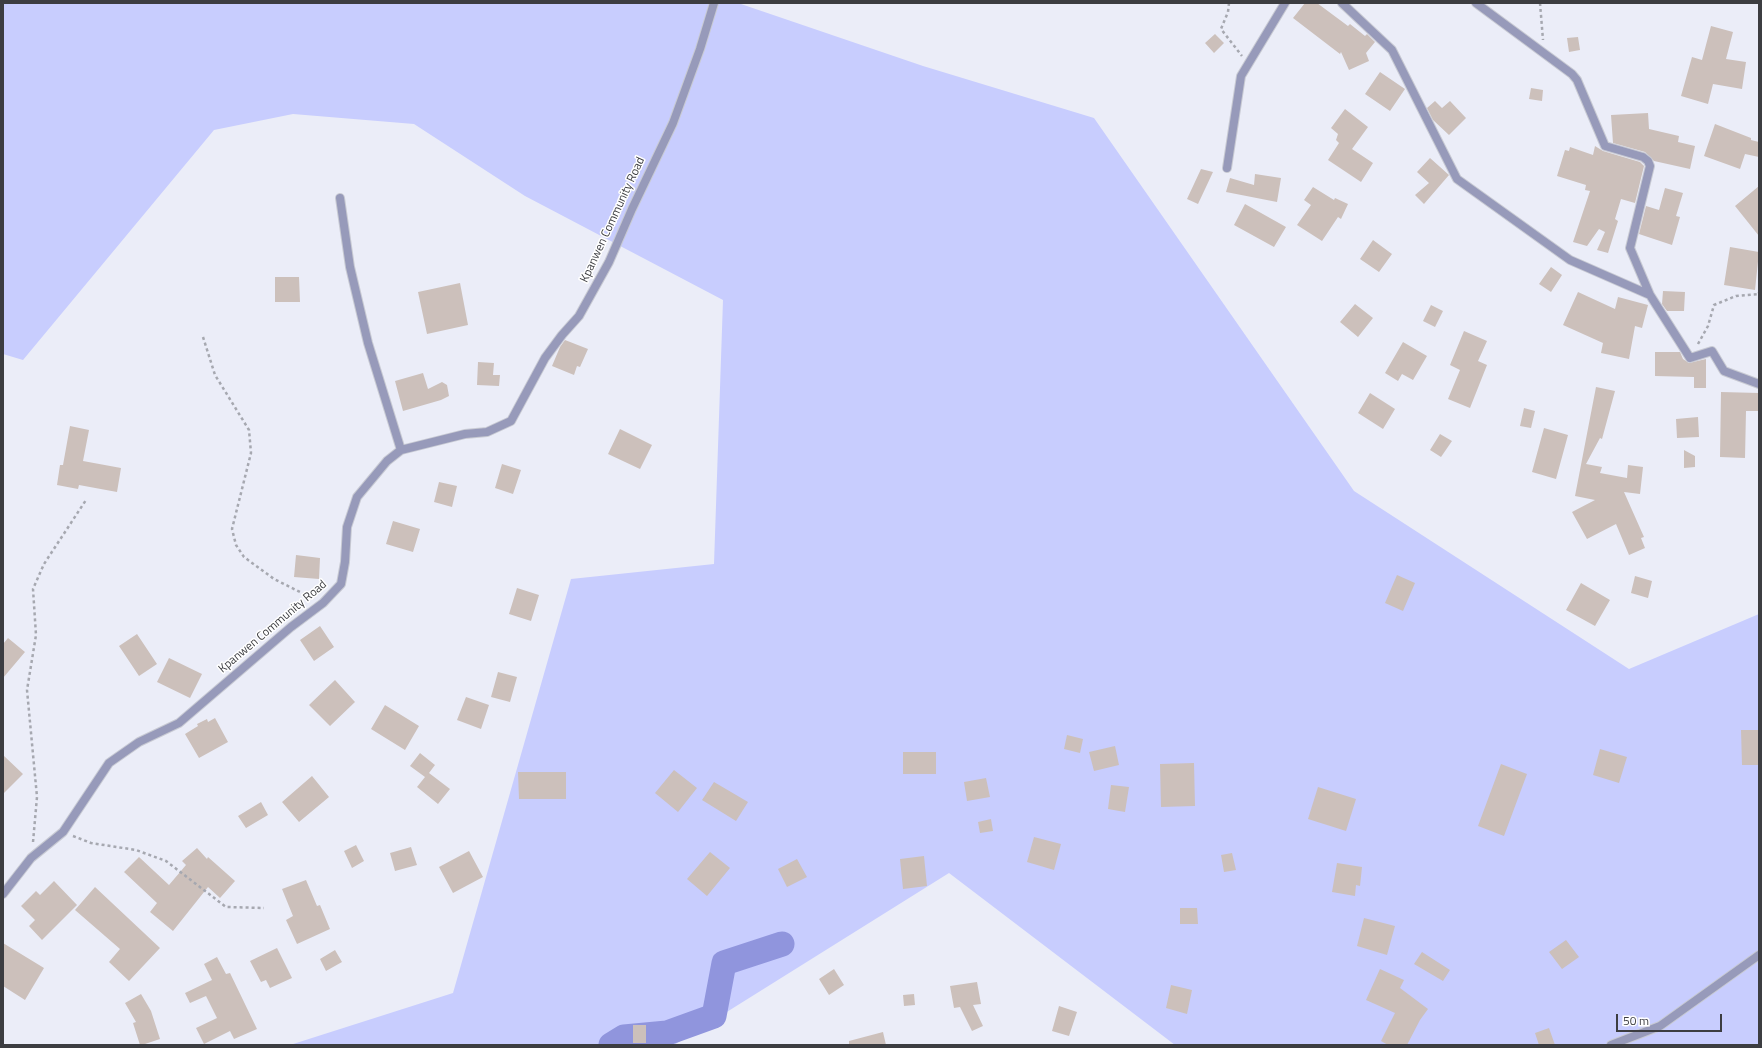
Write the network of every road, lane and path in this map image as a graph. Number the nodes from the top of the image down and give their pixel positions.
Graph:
1 (714, 3) edge
2 (1229, 3) edge
3 (1286, 3) edge
4 (1342, 3) edge
5 (1476, 3) edge
6 (1540, 3) edge
7 (1541, 53) junction
8 (1248, 62) junction
9 (1227, 168) dead end
10 (340, 198) dead end
11 (1759, 292) edge
12 (1650, 295) junction
13 (203, 337) dead end
14 (1690, 358) junction
15 (1759, 384) edge
16 (401, 450) junction
17 (86, 500) dead end
18 (323, 603) junction
19 (64, 832) junction
20 (32, 858) junction
21 (3, 894) edge
22 (264, 908) dead end
23 (1759, 955) edge
24 (1611, 1045) edge

1 - 16 street, Kpanwen Community Road
2 - 8 path
3 - 8 street
4 - 12 street
5 - 7 street
6 - 7 path
7 - 12 street
8 - 9 street
10 - 16 street
11 - 14 path
12 - 14 street
13 - 18 path
14 - 15 street
16 - 18 street, Kpanwen Community Road
17 - 20 path
18 - 19 street, Kpanwen Community Road
19 - 20 street, Kpanwen Community Road
19 - 22 path
20 - 21 street, Kpanwen Community Road
23 - 24 street

